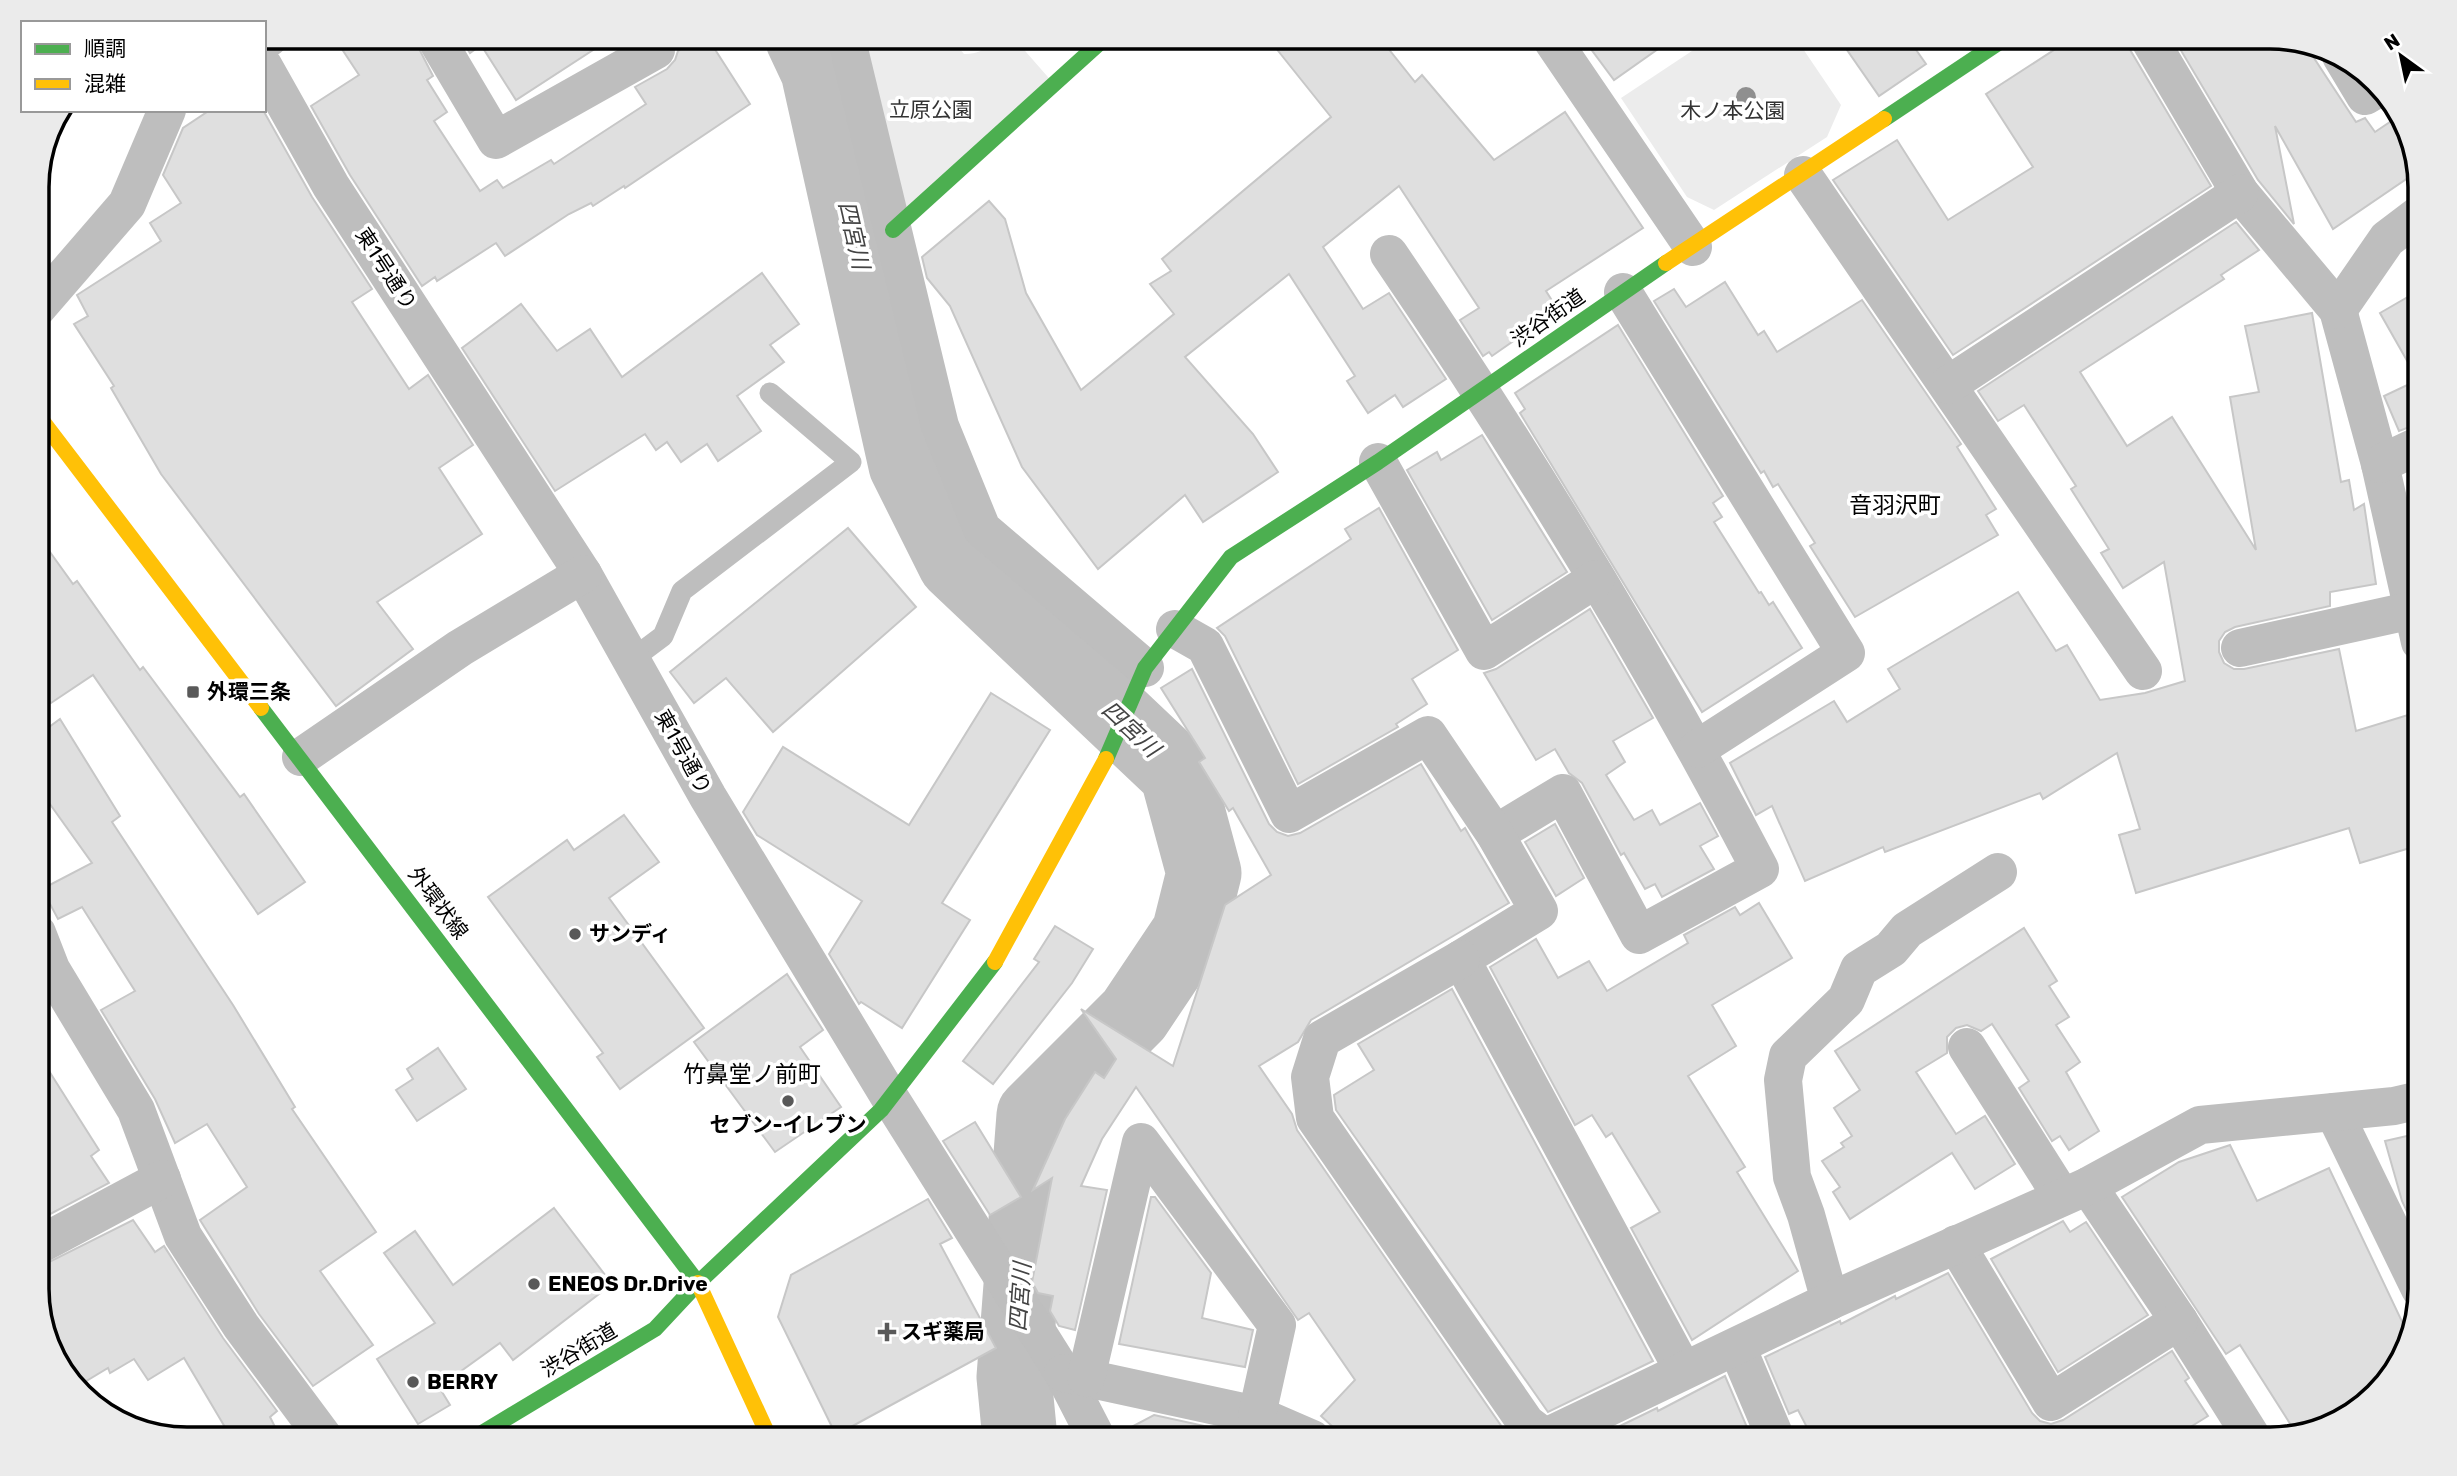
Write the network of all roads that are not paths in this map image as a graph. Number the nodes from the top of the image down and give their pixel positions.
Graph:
1 (442, 49) edge
2 (655, 49) edge
3 (851, 49) edge
4 (1092, 49) edge
5 (1558, 49) edge
6 (1989, 49) edge
7 (2155, 49) edge
8 (266, 71) edge
9 (2353, 77) edge
10 (2371, 92) edge
11 (166, 112) edge
12 (1803, 175) junction
13 (2240, 193) junction
14 (2408, 223) edge
15 (893, 230) junction
16 (1693, 247) junction
17 (1389, 254) dead end
18 (1623, 292) junction
19 (49, 294) edge
20 (2338, 310) junction
21 (1948, 385) junction
22 (1482, 390) junction
23 (770, 393) dead end
24 (49, 430) edge
25 (2408, 451) edge
26 (1378, 462) junction
27 (2380, 464) junction
28 (583, 574) junction
29 (1596, 579) junction
30 (2408, 590) edge
31 (2408, 627) edge
32 (1175, 629) junction
33 (2240, 648) dead end
34 (631, 660) junction
35 (1144, 668) junction
36 (2143, 671) dead end
37 (1697, 748) junction
38 (301, 757) junction
39 (1495, 834) junction
40 (1998, 872) dead end
41 (1461, 959) junction
42 (49, 964) edge
43 (1967, 1047) dead end
44 (890, 1098) junction
45 (2408, 1102) edge
46 (2334, 1112) junction
47 (162, 1179) junction
48 (2075, 1191) junction
49 (49, 1240) edge
50 (1956, 1244) junction
51 (2408, 1264) edge
52 (698, 1283) junction
53 (1830, 1301) junction
54 (2179, 1321) junction
55 (1737, 1347) junction
56 (1683, 1370) junction
57 (1074, 1375) junction
58 (1257, 1415) junction
59 (316, 1427) edge
60 (492, 1427) edge
61 (764, 1427) edge
62 (1093, 1427) edge
63 (1284, 1427) edge
64 (1532, 1427) edge
65 (1567, 1427) edge
66 (1771, 1427) edge
67 (2245, 1427) edge

1 - 2 street
3 - 15 street
4 - 15 street
5 - 16 street
6 - 12 street, 渋谷街道
7 - 13 street
8 - 28 street, 東1号通り
9 - 10 street
11 - 19 street
12 - 16 street, 渋谷街道
12 - 21 street
13 - 20 street
13 - 21 street
14 - 20 street
15 - 35 street
16 - 18 street, 渋谷街道
17 - 22 street
18 - 22 street, 渋谷街道
18 - 37 street
20 - 27 street
21 - 36 street
22 - 26 street, 渋谷街道
22 - 29 street
23 - 34 lane
24 - 38 street, 外環状線
25 - 27 street
26 - 29 street
26 - 32 street, 渋谷街道
27 - 30 street
28 - 34 street, 東1号通り
28 - 38 street
29 - 37 street
31 - 33 street
32 - 35 street, 渋谷街道
32 - 39 street
34 - 44 street, 東1号通り
35 - 44 street, 渋谷街道
37 - 39 street
38 - 52 street, 外環状線
39 - 41 street
40 - 53 street
41 - 56 street
41 - 64 street
42 - 47 street
43 - 48 street
44 - 52 street, 渋谷街道
44 - 57 street, 東1号通り
45 - 46 street
46 - 48 street
46 - 51 street
47 - 49 street
47 - 59 street
48 - 50 street
48 - 54 street
50 - 53 street
50 - 54 street
52 - 60 street, 渋谷街道
52 - 61 street, 外環状線
53 - 55 street
54 - 67 street
55 - 56 street
55 - 66 street
56 - 65 street
57 - 58 street
57 - 58 street
57 - 62 street, 東1号通り
58 - 63 street

